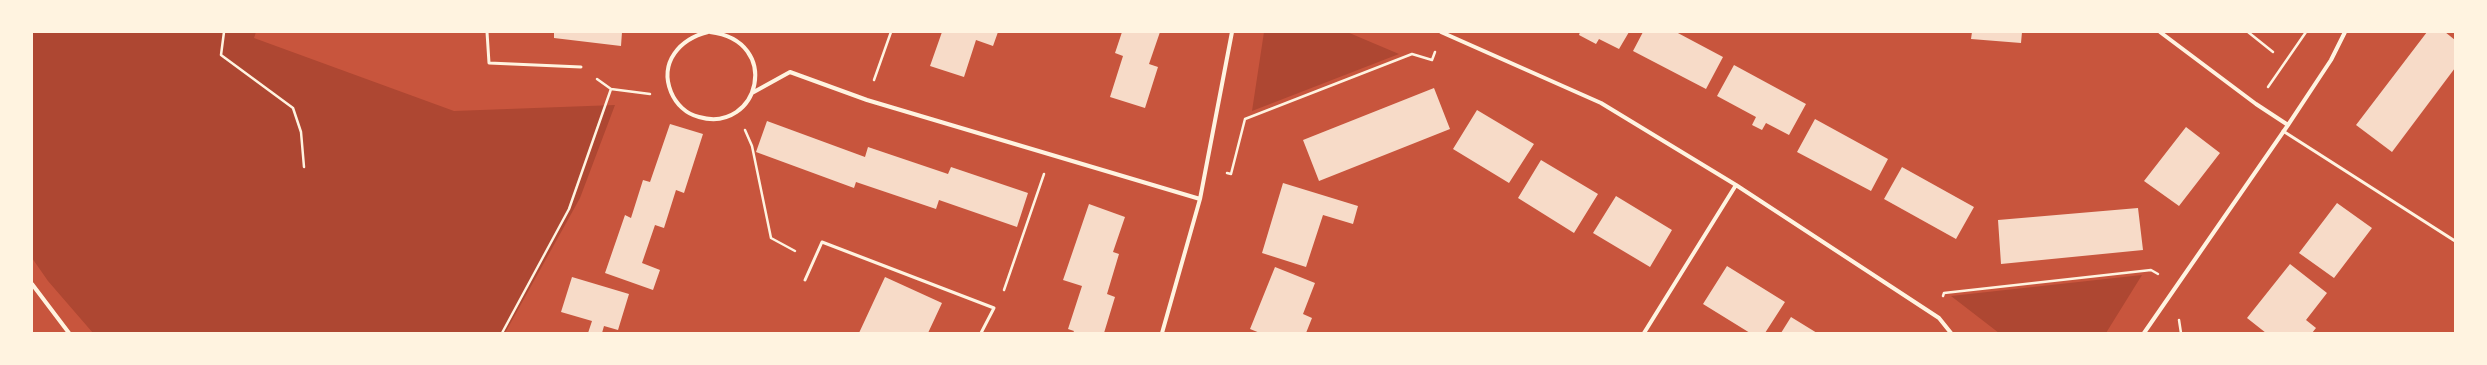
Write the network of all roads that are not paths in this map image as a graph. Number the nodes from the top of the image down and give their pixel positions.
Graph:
1 (487, 32) edge
2 (709, 32) edge
3 (1232, 32) edge
4 (1441, 32) edge
5 (2160, 32) edge
6 (2346, 32) edge
7 (581, 67) dead end
8 (752, 93) junction
9 (2288, 125) junction
10 (2283, 131) junction
11 (1736, 185) junction
12 (1200, 199) junction
13 (2455, 241) edge
14 (805, 280) dead end
15 (32, 284) edge
16 (69, 333) edge
17 (981, 333) edge
18 (1162, 333) edge
19 (1644, 333) edge
20 (1951, 333) edge
21 (2144, 333) edge

1 - 7 lane
2 - 8 street
2 - 8 street
3 - 12 street
4 - 11 street
5 - 9 street
6 - 9 street
8 - 12 street
9 - 10 street
10 - 13 lane
10 - 21 street
11 - 19 street
11 - 20 street
12 - 18 street
14 - 17 lane
15 - 16 street

